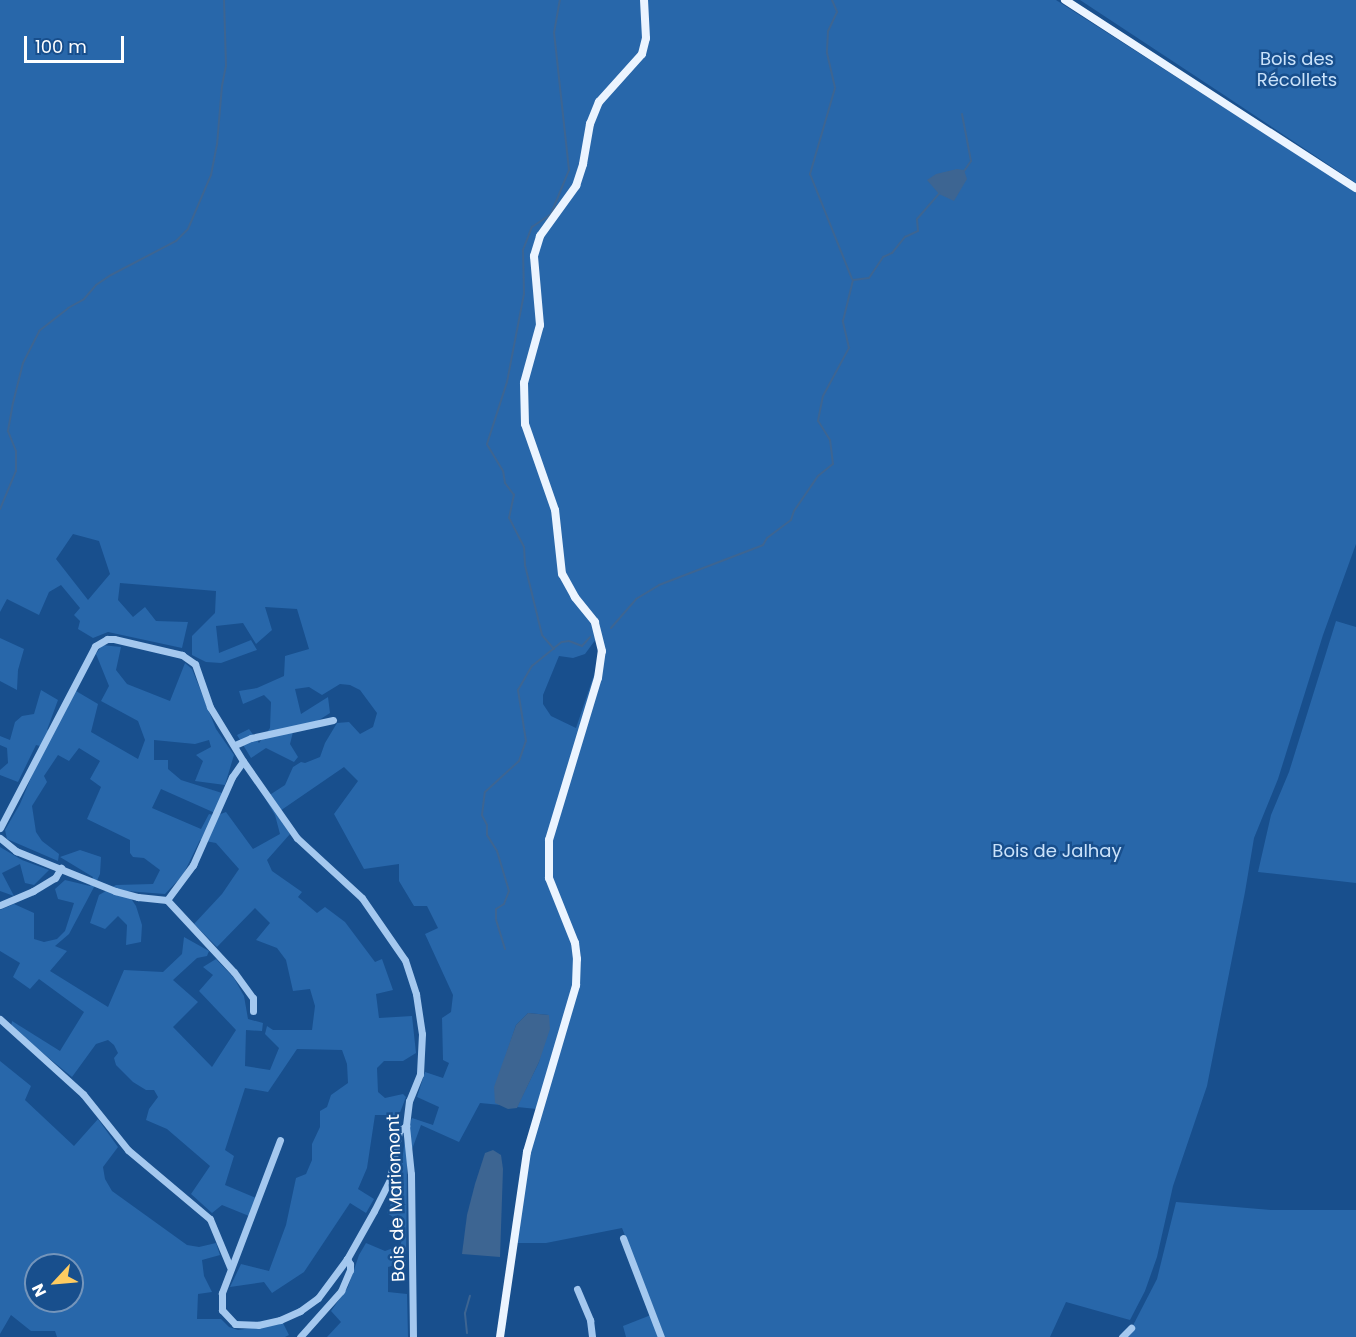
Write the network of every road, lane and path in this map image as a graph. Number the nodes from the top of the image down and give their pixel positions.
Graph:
1 (644, 0) edge
2 (1065, 0) edge
3 (1356, 188) edge
4 (333, 720) dead end
5 (235, 745) junction
6 (243, 761) junction
7 (0, 828) edge
8 (0, 838) edge
9 (61, 868) junction
10 (167, 900) junction
11 (0, 905) edge
12 (253, 1011) dead end
13 (0, 1019) edge
14 (406, 1126) junction
15 (280, 1140) dead end
16 (623, 1238) dead end
17 (347, 1259) junction
18 (230, 1267) junction
19 (577, 1289) dead end
20 (1131, 1328) dead end
21 (300, 1337) edge
22 (413, 1337) edge
23 (500, 1337) edge
24 (592, 1337) edge
25 (661, 1337) edge
26 (1122, 1337) edge

1 - 23 main road
2 - 3 main road
4 - 5 street
5 - 6 street, Bois de Mariomont
5 - 7 street, Bois de Mariomont
6 - 10 street
6 - 14 street, Bois de Mariomont
8 - 9 street
9 - 10 street
9 - 11 street
10 - 12 street
13 - 18 street
14 - 17 street
14 - 22 street, Bois de Mariomont
15 - 18 street
16 - 25 street
17 - 18 street
17 - 21 street
19 - 24 street
20 - 26 street

